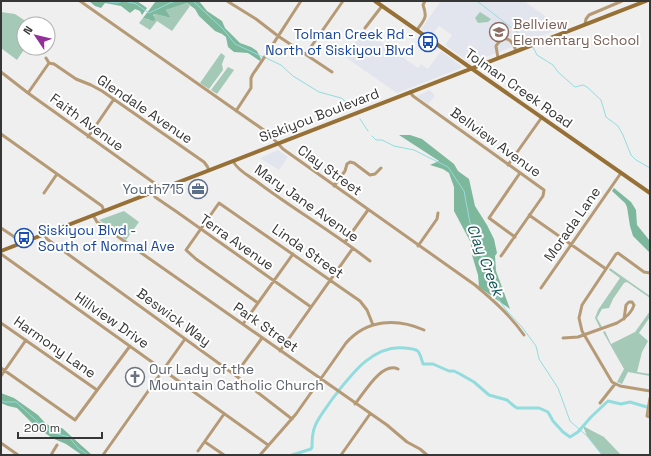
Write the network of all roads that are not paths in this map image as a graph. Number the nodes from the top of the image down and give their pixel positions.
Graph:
1 (80, 1) edge
2 (227, 1) edge
3 (301, 1) edge
4 (342, 1) edge
5 (375, 1) edge
6 (426, 1) edge
7 (622, 1) edge
8 (646, 1) edge
9 (382, 6) junction
10 (585, 24) junction
11 (365, 28) dead end
12 (417, 30) junction
13 (278, 36) junction
14 (446, 50) junction
15 (516, 51) junction
16 (306, 54) junction
17 (46, 58) dead end
18 (498, 58) junction
19 (49, 63) junction
20 (472, 68) junction
21 (1, 72) edge
22 (332, 72) dead end
23 (460, 73) junction
24 (410, 92) junction
25 (28, 93) junction
26 (114, 99) junction
27 (236, 111) junction
28 (542, 117) junction
29 (1, 134) edge
30 (88, 137) junction
31 (278, 143) junction
32 (233, 161) junction
33 (508, 164) junction
34 (381, 168) dead end
35 (209, 170) junction
36 (520, 173) junction
37 (621, 173) junction
38 (58, 174) junction
39 (334, 186) junction
40 (159, 190) junction
41 (153, 192) junction
42 (44, 193) dead end
43 (650, 193) edge
44 (368, 210) junction
45 (104, 211) junction
46 (438, 213) dead end
47 (93, 215) junction
48 (529, 216) junction
49 (1, 228) edge
50 (200, 229) junction
51 (44, 234) junction
52 (514, 237) junction
53 (345, 242) junction
54 (18, 244) junction
55 (571, 245) junction
56 (418, 246) junction
57 (353, 248) junction
58 (1, 251) edge
59 (1, 254) edge
60 (293, 254) junction
61 (501, 256) dead end
62 (370, 261) dead end
63 (606, 269) junction
64 (650, 273) edge
65 (330, 280) junction
66 (273, 281) junction
67 (540, 288) dead end
68 (258, 303) junction
69 (311, 307) junction
70 (624, 319) junction
71 (1, 323) edge
72 (243, 324) junction
73 (373, 325) junction
74 (424, 330) dead end
75 (524, 335) dead end
76 (585, 335) junction
77 (262, 338) junction
78 (563, 338) dead end
79 (185, 339) junction
80 (26, 340) junction
81 (130, 346) junction
82 (280, 351) junction
83 (1, 368) edge
84 (163, 369) junction
85 (5, 370) junction
86 (398, 370) dead end
87 (235, 375) junction
88 (1, 376) edge
89 (320, 379) junction
90 (615, 384) junction
91 (97, 390) junction
92 (650, 391) edge
93 (650, 398) edge
94 (600, 403) dead end
95 (355, 404) junction
96 (224, 414) junction
97 (370, 414) junction
98 (650, 417) edge
99 (292, 419) junction
100 (205, 442) junction
101 (1, 443) edge
102 (268, 445) junction
103 (57, 446) dead end
104 (198, 451) dead end
105 (105, 454) edge
106 (18, 455) edge
107 (51, 455) edge
108 (224, 455) edge
109 (260, 455) edge
110 (341, 455) edge
111 (427, 455) edge

1 - 27 street, Clay Street
2 - 13 street
3 - 13 street
4 - 16 street
5 - 9 main road, Tolman Creek Road
6 - 12 street
7 - 10 street
8 - 10 main road, Siskiyou Boulevard
9 - 11 street
9 - 12 main road, Tolman Creek Road
10 - 15 main road, Siskiyou Boulevard
12 - 14 main road, Tolman Creek Road
13 - 16 street
13 - 27 street
14 - 20 main road, Tolman Creek Road
14 - 23 main road
15 - 18 main road, Siskiyou Boulevard
15 - 18 street
16 - 22 street
17 - 19 street
18 - 20 main road, Siskiyou Boulevard
19 - 25 street
19 - 26 street, Glendale Avenue
20 - 23 main road, Siskiyou Boulevard
20 - 28 main road, Tolman Creek Road
21 - 25 street, Faith Avenue
23 - 24 main road, Siskiyou Boulevard
24 - 31 main road, Siskiyou Boulevard
24 - 33 street, Bellview Avenue
25 - 30 street, Faith Avenue
26 - 30 street
26 - 35 street, Glendale Avenue
27 - 31 street, Clay Street
28 - 33 street
28 - 37 main road, Tolman Creek Road
29 - 38 street
30 - 40 street, Faith Avenue
31 - 32 main road, Siskiyou Boulevard
31 - 39 street, Clay Street
32 - 35 main road, Siskiyou Boulevard
32 - 53 street, Mary Jane Avenue
33 - 36 street, Bellview Avenue
34 - 39 street
35 - 40 main road, Siskiyou Boulevard
36 - 48 street, Bellview Avenue
36 - 52 street
37 - 43 main road, Tolman Creek Road
37 - 55 street, Morada Lane
38 - 42 street
38 - 45 street
39 - 44 street, Clay Street
40 - 41 main road, Siskiyou Boulevard
41 - 45 main road, Siskiyou Boulevard
41 - 50 street, Terra Avenue
44 - 53 street
44 - 56 street, Clay Street
45 - 47 main road, Siskiyou Boulevard
46 - 56 street
47 - 51 main road, Siskiyou Boulevard
47 - 72 street, Park Street
48 - 52 street, Bellview Avenue
48 - 55 street
49 - 54 street
50 - 60 street, Linda Street
50 - 66 street, Terra Avenue
50 - 68 street
51 - 54 main road, Siskiyou Boulevard
51 - 79 street, Beswick Way
52 - 61 street, Bellview Avenue
53 - 57 street, Mary Jane Avenue
54 - 58 main road, Siskiyou Boulevard
55 - 63 street
55 - 67 street, Morada Lane
56 - 75 street, Clay Street
57 - 62 street, Mary Jane Avenue
57 - 65 street
59 - 81 street, Hillview Drive
60 - 65 street, Linda Street
60 - 66 street
63 - 64 street
63 - 76 street
65 - 69 street
65 - 73 street, Linda Street
66 - 68 street
66 - 69 street, Terra Avenue
68 - 72 street
69 - 82 street
70 - 70 street
70 - 76 street
71 - 80 street, Harmony Lane
72 - 77 street, Park Street
73 - 74 street
73 - 89 street
76 - 78 street
76 - 90 street
77 - 82 street, Park Street
77 - 87 street
79 - 84 street
79 - 87 street, Beswick Way
80 - 85 street
80 - 91 street, Harmony Lane
81 - 84 street, Hillview Drive
81 - 91 street
82 - 89 street, Park Street
83 - 85 street
84 - 96 street, Hillview Drive
84 - 105 street
85 - 88 street
85 - 91 street
86 - 95 street
87 - 99 street, Beswick Way
89 - 95 street, Park Street
89 - 99 street
90 - 92 street
90 - 94 street
93 - 98 street
95 - 97 street, Park Street
96 - 100 street
96 - 102 street, Hillview Drive
97 - 110 street
97 - 111 street, Park Street
99 - 102 street
100 - 104 street
100 - 108 street
101 - 106 street
102 - 109 street
103 - 107 street

